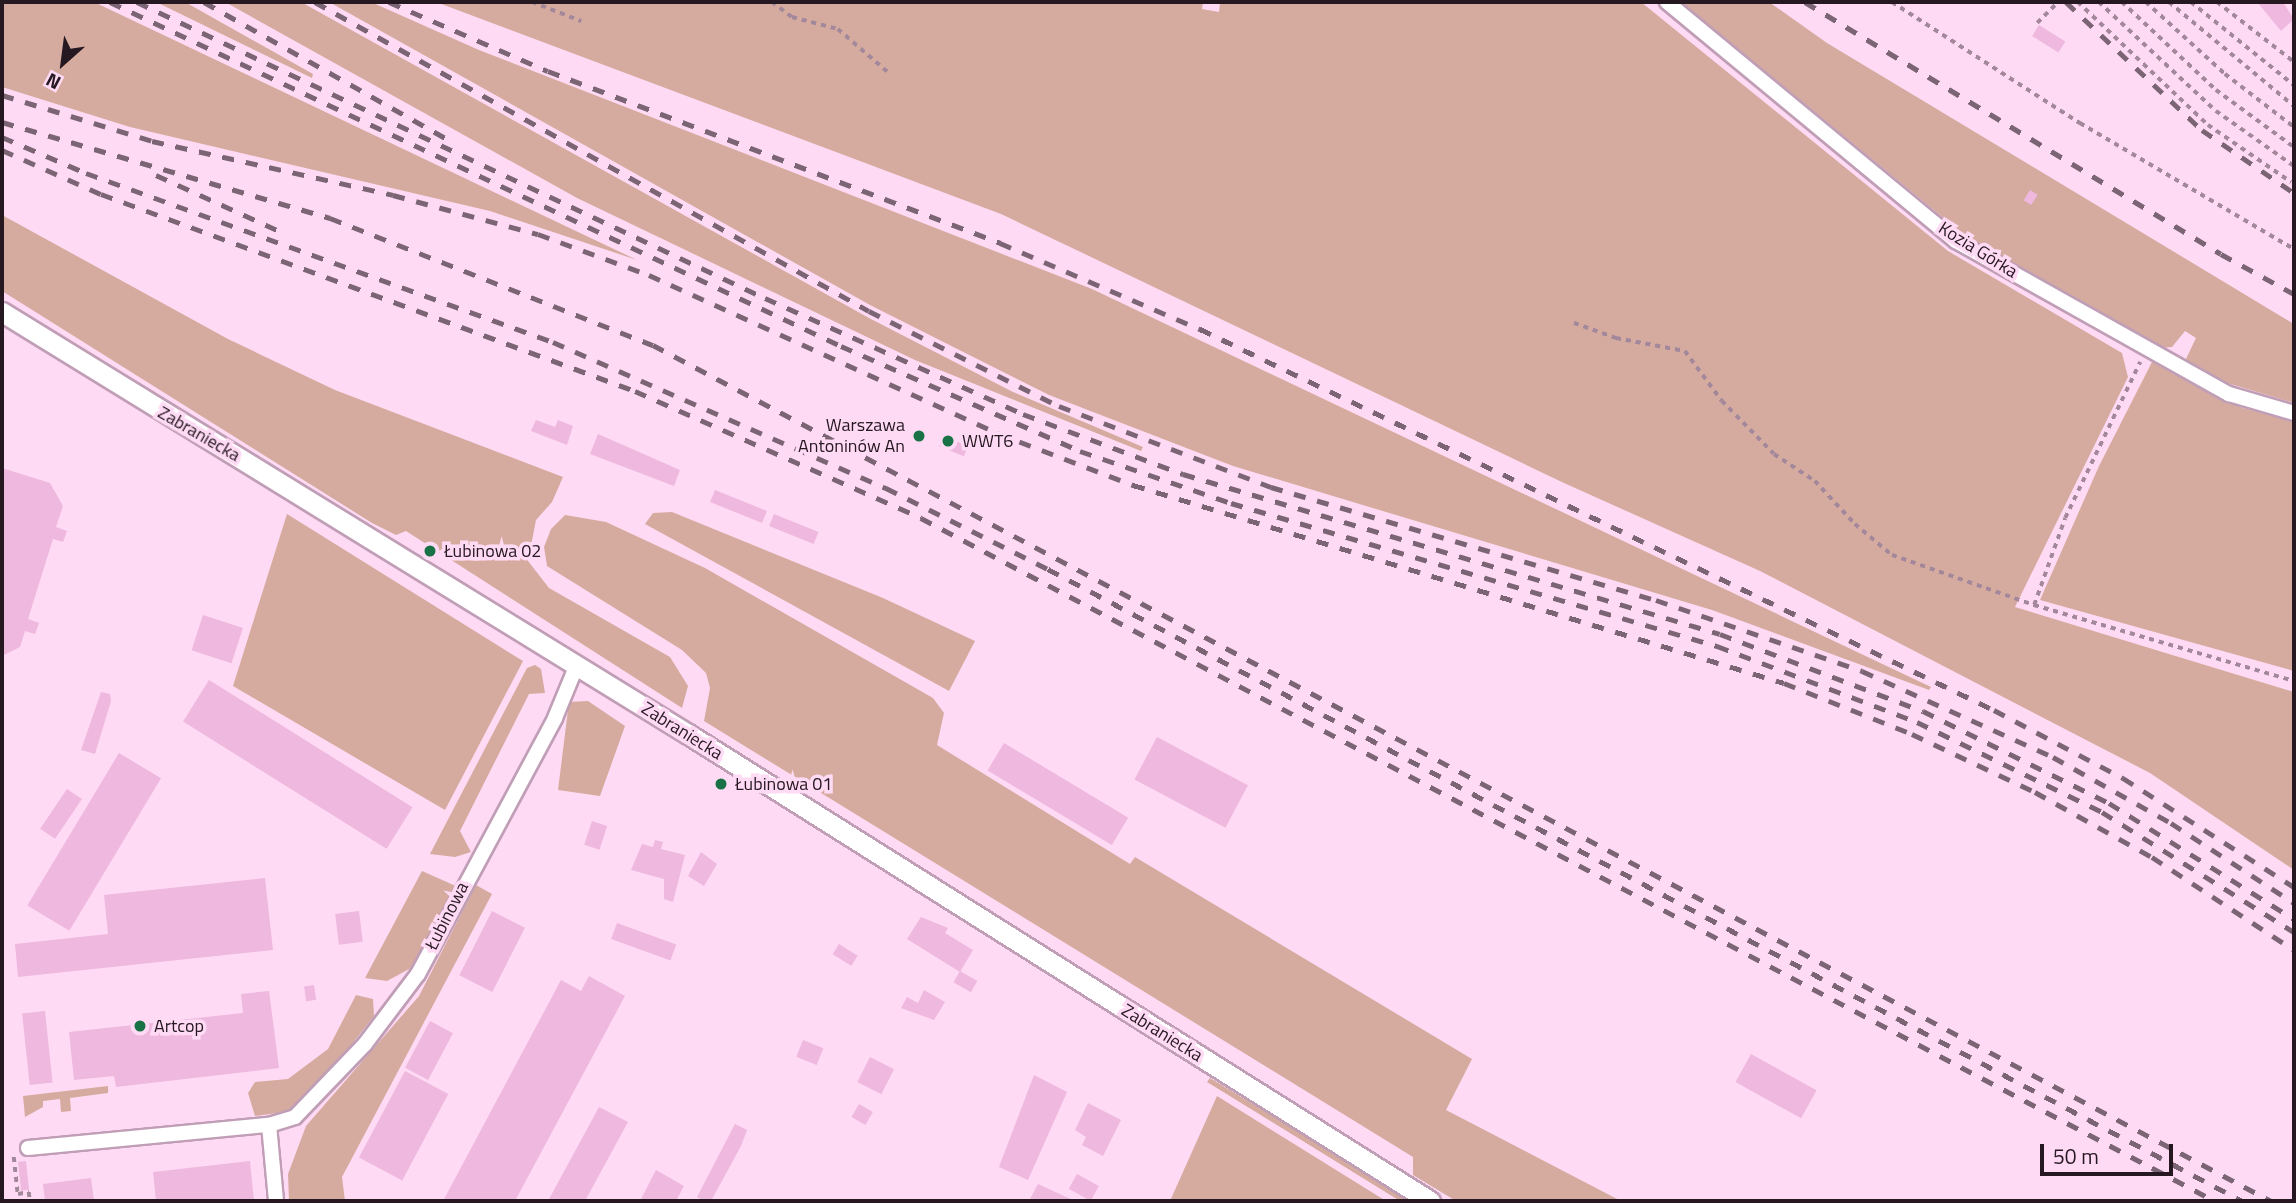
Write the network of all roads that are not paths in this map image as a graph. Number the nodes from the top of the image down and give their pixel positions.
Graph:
1 (1667, 2) edge
2 (2, 312) edge
3 (2294, 413) edge
4 (576, 667) junction
5 (269, 1125) junction
6 (21, 1148) road end
7 (276, 1201) edge
8 (1430, 1201) edge

1 - 3 street, Kozia Górka
2 - 4 main road, Zabraniecka
4 - 5 street, Łubinowa
4 - 8 main road, Zabraniecka
5 - 6 street, Łubinowa
5 - 7 street

